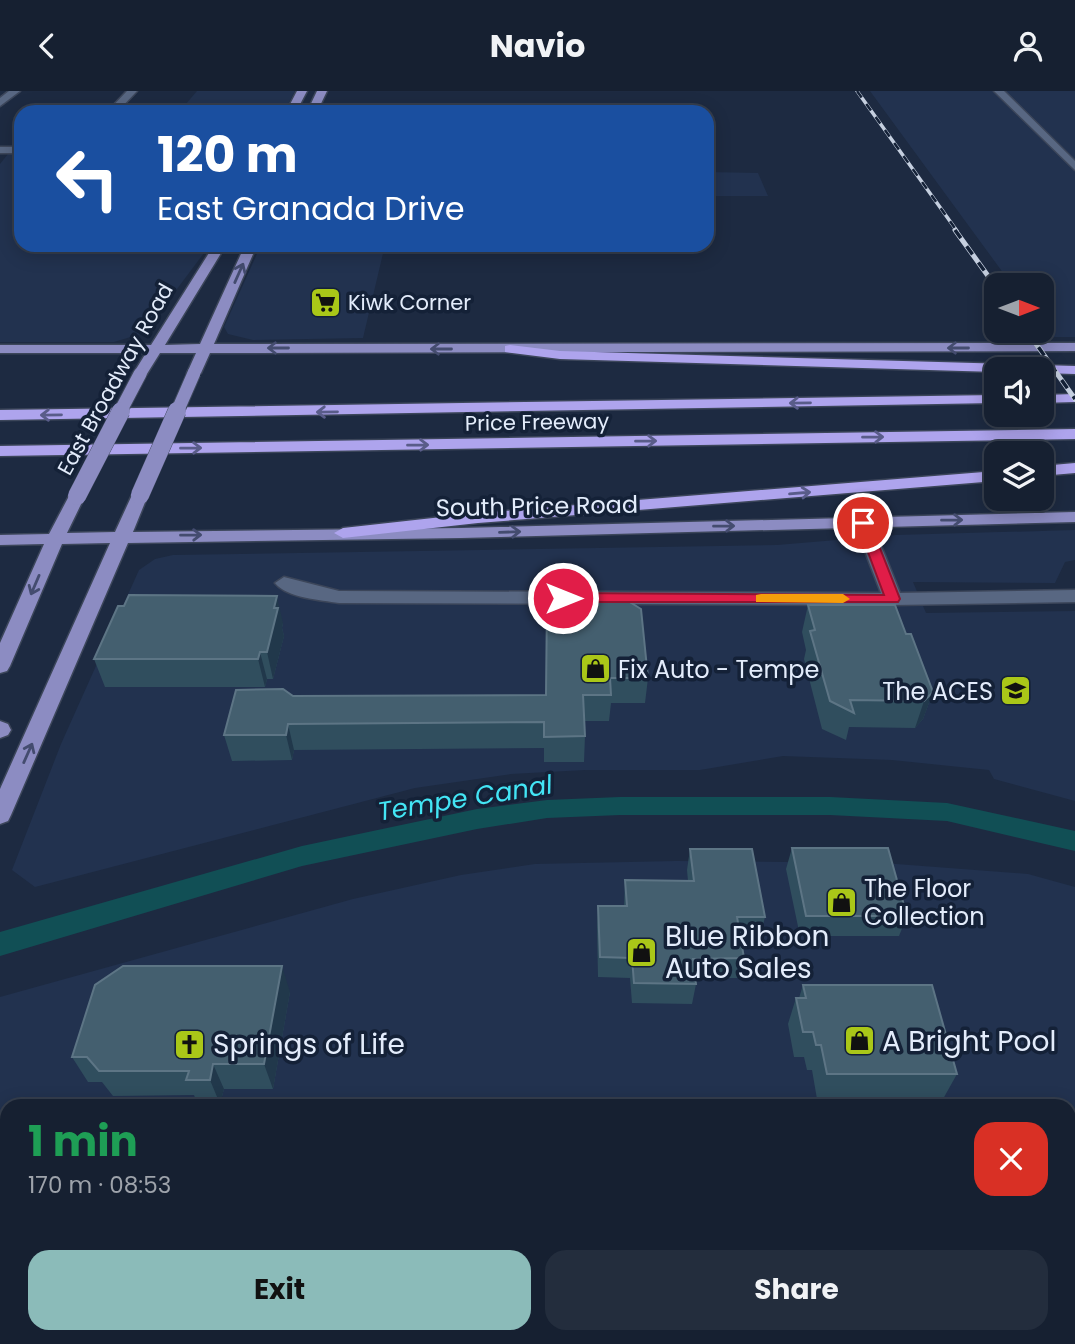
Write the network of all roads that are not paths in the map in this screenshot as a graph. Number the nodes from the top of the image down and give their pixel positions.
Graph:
1 (15, 91) edge
2 (132, 91) edge
3 (999, 91) edge
4 (0, 103) edge
5 (119, 105) edge
6 (1075, 167) edge
7 (216, 252) edge
8 (248, 252) edge
9 (1075, 347) edge
10 (154, 348) junction
11 (205, 348) junction
12 (0, 349) edge
13 (510, 349) junction
14 (984, 367) edge
15 (1054, 369) edge
16 (1075, 370) edge
17 (1075, 398) edge
18 (984, 399) edge
19 (1054, 399) edge
20 (0, 415) edge
21 (1075, 434) edge
22 (0, 451) edge
23 (1075, 468) edge
24 (1054, 470) edge
25 (984, 476) edge
26 (1075, 517) edge
27 (863, 523) junction
28 (344, 533) junction
29 (122, 537) junction
30 (55, 539) junction
31 (0, 540) edge
32 (284, 583) dead end
33 (1075, 596) edge
34 (893, 599) junction
35 (0, 666) edge
36 (0, 815) edge

1 - 4 street
2 - 5 street
3 - 6 street
7 - 10 main road, East Broadway Road
11 -> 8 main road
9 -> 13 main road
10 - 11 main road
10 - 12 main road
10 - 30 main road, East Broadway Road, bridge
13 -> 11 main road
11 - 29 main road, bridge
13 - 14 highway
15 - 16 highway
17 - 19 highway
18 -> 20 highway, Price Freeway
22 -> 21 highway, Price Freeway
23 - 24 highway
28 -> 25 highway
27 -> 26 main road, South Price Road
28 -> 27 main road, South Price Road
27 - 34 street
29 -> 28 main road, South Price Road
29 - 30 main road, South Price Road
36 -> 29 main road
30 - 31 main road, South Price Road
30 -> 35 main road, East Broadway Road
32 - 34 street
33 - 34 street

